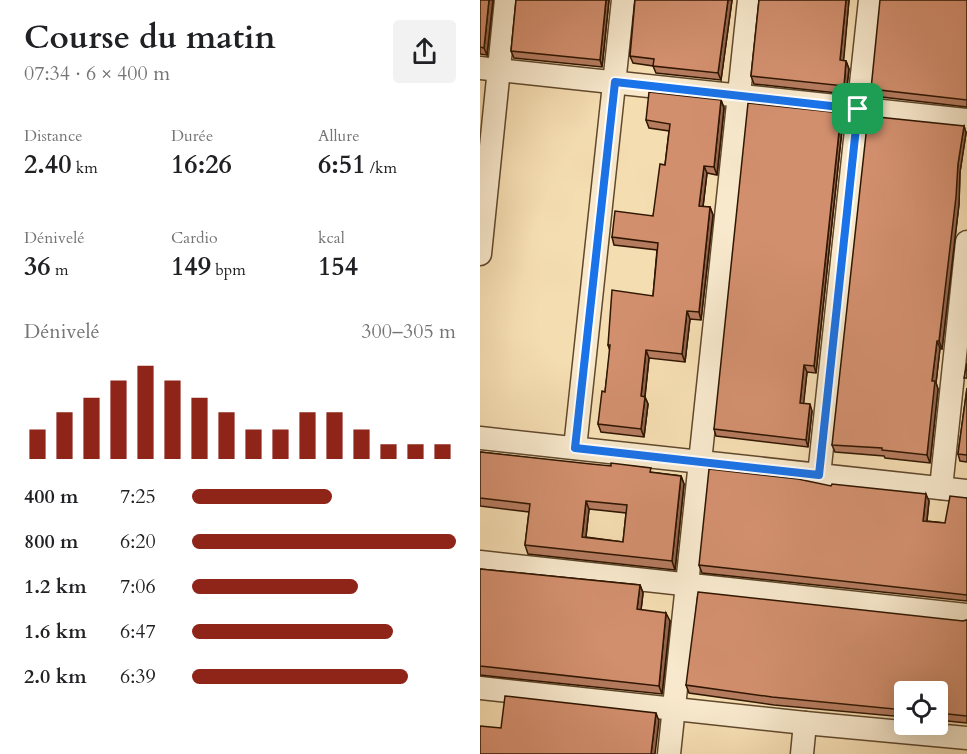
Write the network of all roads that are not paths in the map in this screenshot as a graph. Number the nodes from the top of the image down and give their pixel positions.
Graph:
1 (507, 0) edge
2 (623, 0) edge
3 (749, 0) edge
4 (870, 0) edge
5 (490, 69) edge
6 (615, 82) junction
7 (739, 95) junction
8 (858, 109) junction
9 (967, 120) edge
10 (967, 242) edge
11 (480, 254) edge
12 (480, 438) edge
13 (575, 448) junction
14 (701, 461) junction
15 (819, 475) junction
16 (941, 488) junction
17 (967, 490) edge
18 (480, 562) edge
19 (687, 584) junction
20 (967, 615) edge
21 (480, 688) edge
22 (674, 709) junction
23 (806, 723) junction
24 (967, 738) edge
25 (926, 744) edge
26 (669, 754) edge
27 (802, 754) edge

1 - 5 street
2 - 6 street
3 - 7 street
4 - 8 street
5 - 6 street
5 - 11 street
6 - 7 street
6 - 13 street
7 - 8 street
7 - 14 street
8 - 9 street
8 - 15 street
10 - 16 street
12 - 13 street
13 - 14 street
14 - 15 street
14 - 19 street
15 - 16 street
16 - 17 street
18 - 19 street
19 - 20 street
19 - 22 street
21 - 22 street
22 - 23 street
22 - 26 street
23 - 25 street
23 - 27 street
24 - 25 street

